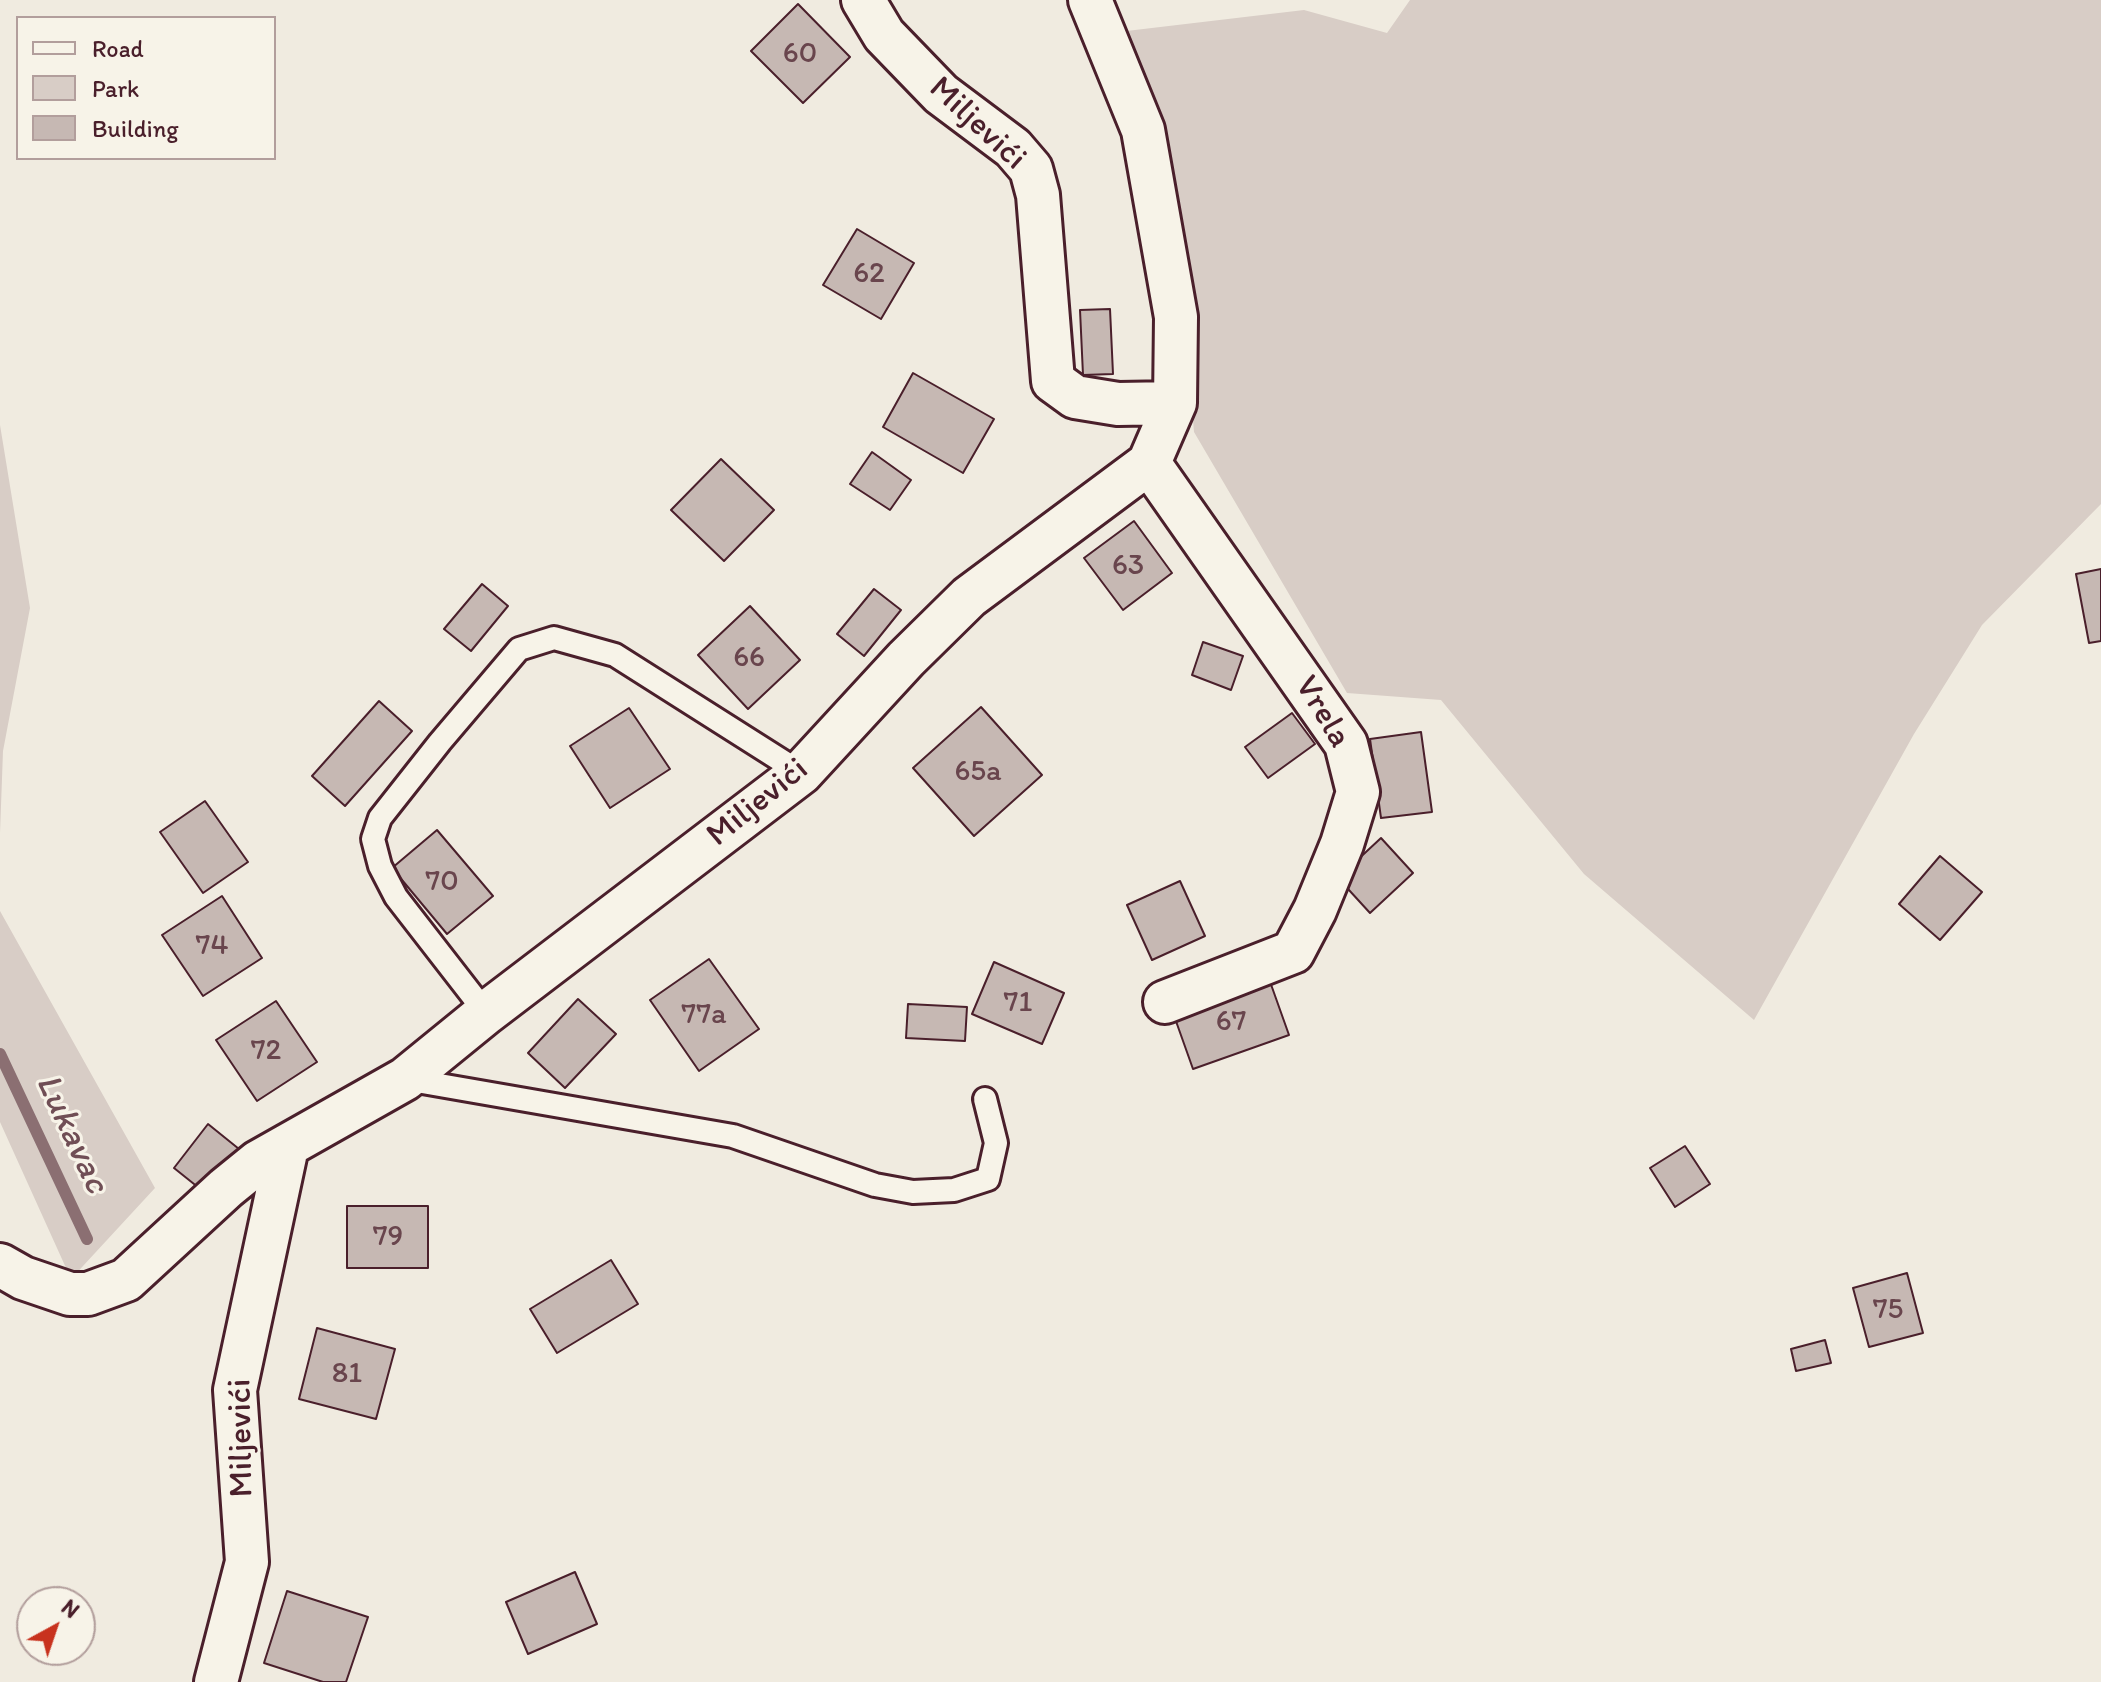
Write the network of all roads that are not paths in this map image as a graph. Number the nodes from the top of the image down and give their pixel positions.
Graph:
1 (863, 0) edge
2 (1090, 0) edge
3 (1175, 403) junction
4 (1149, 463) junction
5 (801, 773) junction
6 (1165, 1002) dead end
7 (486, 1013) junction
8 (405, 1079) junction
9 (985, 1099) dead end
10 (287, 1147) junction
11 (0, 1265) edge
12 (216, 1682) edge

1 - 3 street, Miljevići
2 - 3 street, Miljevići
3 - 4 street, Miljevići
4 - 5 street, Miljevići
4 - 6 street, Vrela
5 - 7 street, Miljevići
5 - 7 lane
7 - 8 street, Miljevići
8 - 9 lane
8 - 10 street, Miljevići
10 - 11 street, Miljevići
10 - 12 street, Miljevići

